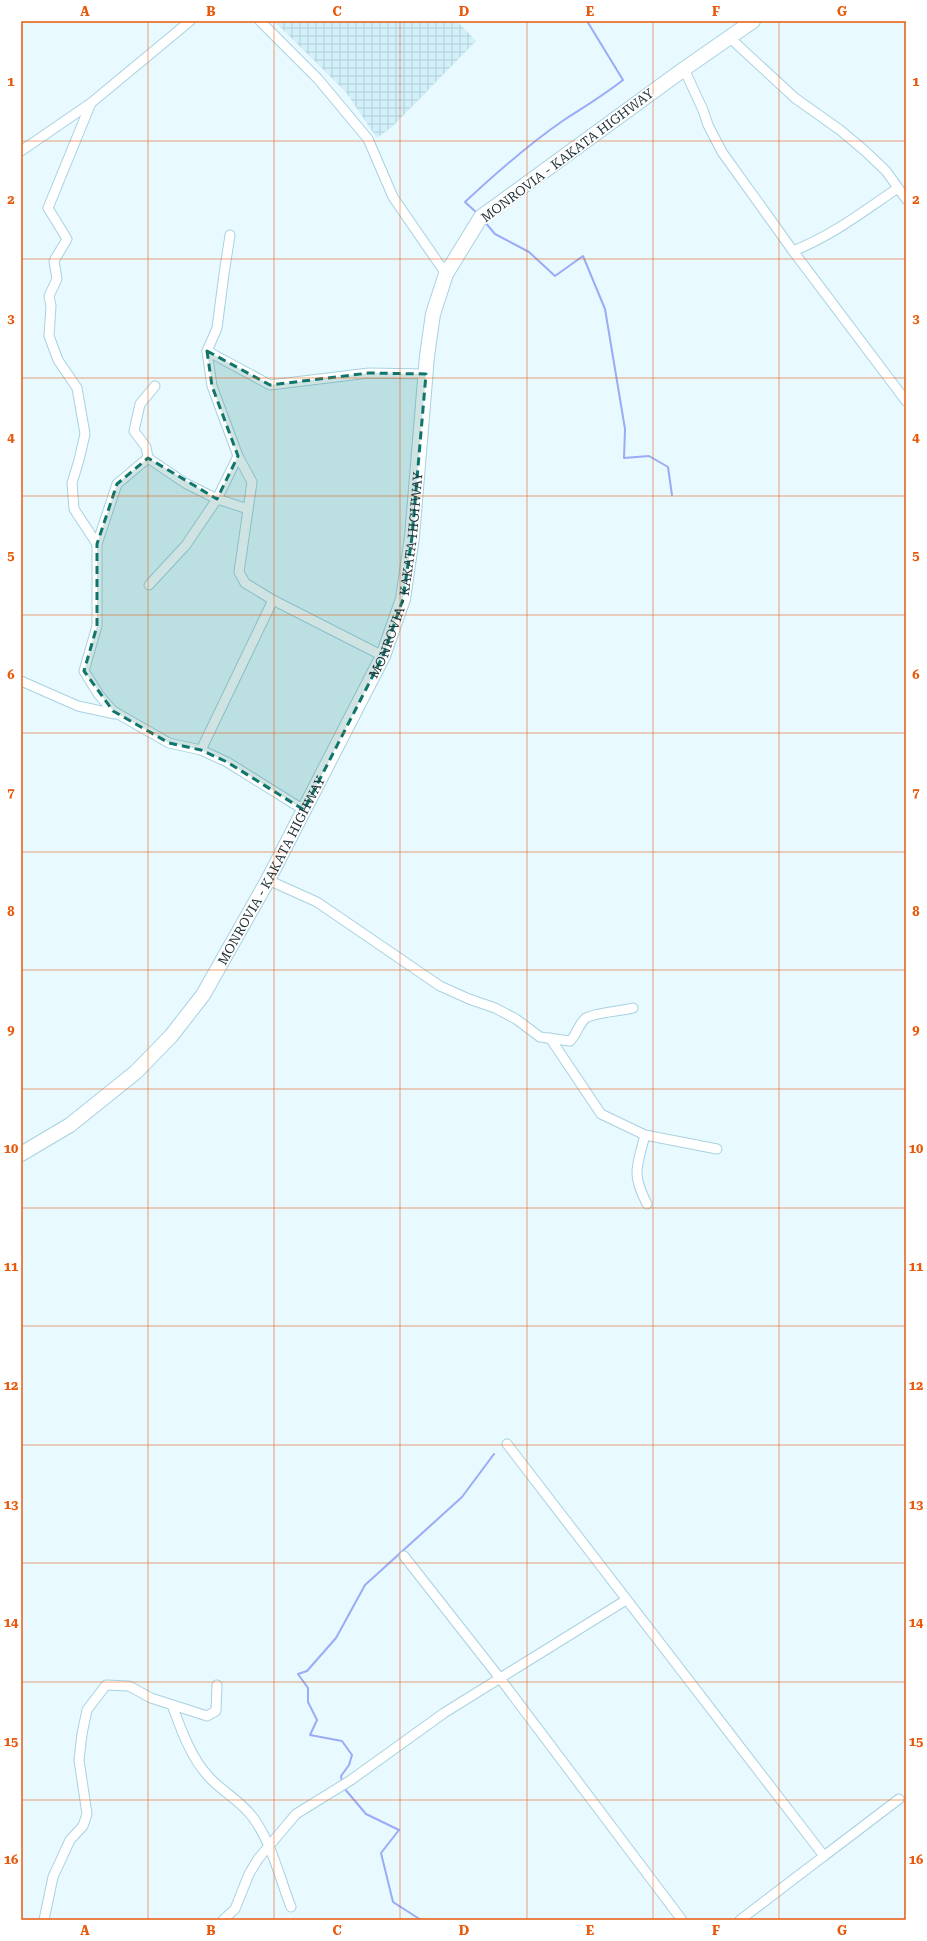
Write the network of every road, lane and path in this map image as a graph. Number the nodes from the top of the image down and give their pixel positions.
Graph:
1 (190, 21) edge
2 (260, 21) edge
3 (753, 21) edge
4 (730, 38) junction
5 (684, 69) junction
6 (91, 103) junction
7 (21, 151) edge
8 (898, 188) junction
9 (906, 198) edge
10 (230, 235) dead end
11 (794, 251) junction
12 (446, 274) junction
13 (207, 351) junction
14 (426, 374) junction
15 (155, 386) dead end
16 (906, 401) edge
17 (238, 456) junction
18 (148, 458) junction
19 (217, 499) junction
20 (248, 509) junction
21 (97, 544) junction
22 (150, 585) dead end
23 (272, 600) junction
24 (383, 656) junction
25 (22, 684) edge
26 (115, 714) dead end
27 (201, 750) junction
28 (304, 810) junction
29 (268, 880) junction
30 (633, 1008) dead end
31 (550, 1038) junction
32 (645, 1135) junction
33 (717, 1149) dead end
34 (21, 1154) edge
35 (647, 1204) dead end
36 (507, 1444) dead end
37 (404, 1556) dead end
38 (626, 1600) junction
39 (499, 1677) junction
40 (217, 1685) dead end
41 (172, 1705) junction
42 (899, 1799) dead end
43 (268, 1847) junction
44 (824, 1856) junction
45 (291, 1907) dead end
46 (44, 1920) edge
47 (223, 1920) edge
48 (682, 1920) edge
49 (740, 1920) edge

1 - 6 street
2 - 12 street
3 - 4 highway, MONROVIA - KAKATA HIGHWAY
4 - 5 highway, MONROVIA - KAKATA HIGHWAY
4 - 8 street
5 - 11 street
5 - 12 highway, MONROVIA - KAKATA HIGHWAY
6 - 7 street
6 - 21 street
8 - 9 street
8 - 11 street
10 - 13 street
11 - 16 street
12 - 14 highway, MONROVIA - KAKATA HIGHWAY
13 - 14 street
13 - 17 street
14 - 24 highway, MONROVIA - KAKATA HIGHWAY
15 - 18 street
17 - 19 street
17 - 20 street
18 - 19 street
18 - 21 street
19 - 20 street
19 - 22 street
20 - 23 street
21 - 27 street
23 - 24 street
23 - 27 street
24 - 28 highway, MONROVIA - KAKATA HIGHWAY
25 - 26 street
27 - 28 street
28 - 29 highway, MONROVIA - KAKATA HIGHWAY
29 - 31 street
29 - 34 highway, MONROVIA - KAKATA HIGHWAY
30 - 31 street
31 - 32 street
32 - 33 street
32 - 35 street
36 - 38 street
37 - 39 street
38 - 39 street
38 - 44 street
39 - 43 street
39 - 48 street
40 - 41 street
41 - 43 street
41 - 46 street
42 - 44 street
43 - 45 street
43 - 47 street
44 - 49 street

